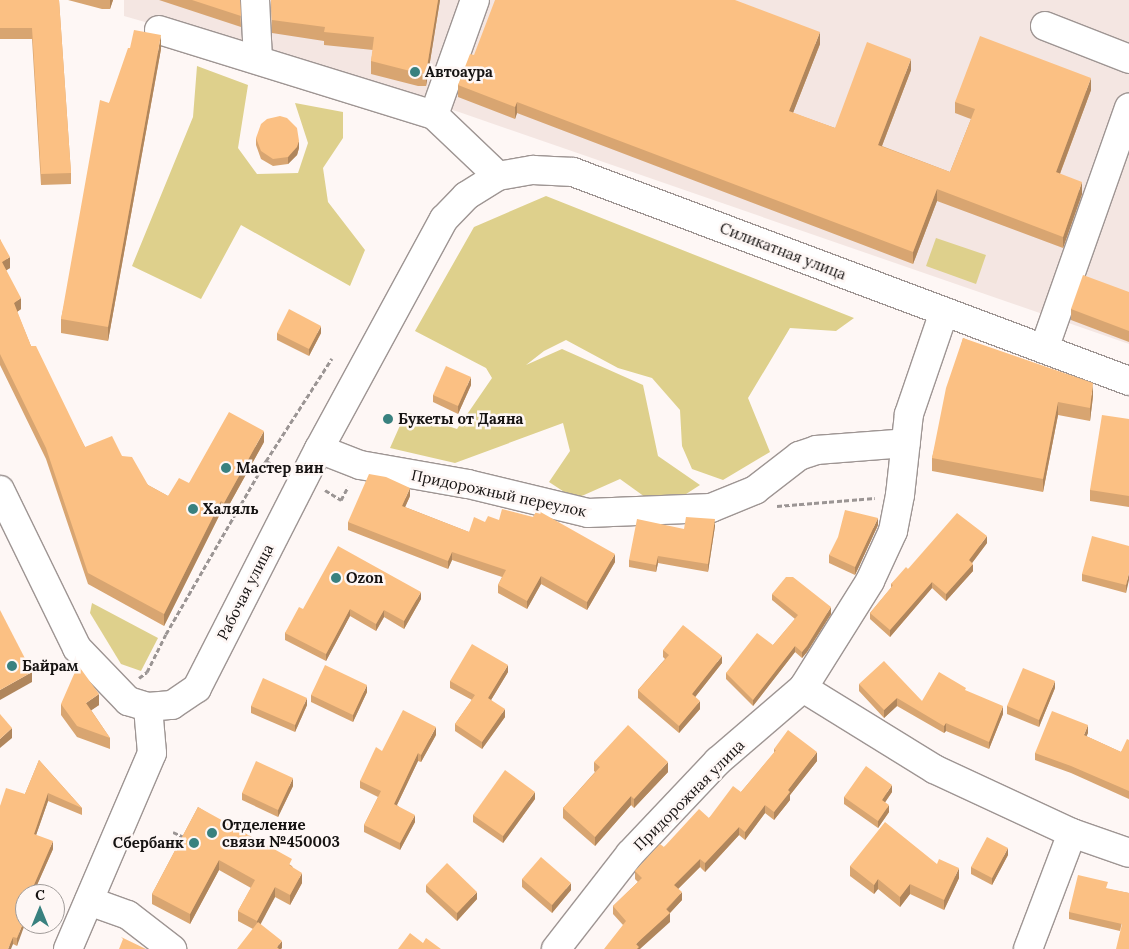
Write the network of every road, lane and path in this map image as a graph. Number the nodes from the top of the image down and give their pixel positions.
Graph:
1 (255, 0) edge
2 (475, 0) edge
3 (1045, 26) dead end
4 (159, 30) dead end
5 (1129, 59) edge
6 (258, 60) junction
7 (1129, 108) edge
8 (434, 115) junction
9 (498, 176) junction
10 (444, 219) joint
11 (944, 312) junction
12 (1044, 349) junction
13 (332, 358) dead end
14 (1129, 381) edge
15 (906, 443) junction
16 (318, 449) junction
17 (266, 461) junction
18 (282, 468) dead end
19 (322, 489) dead end
20 (0, 490) edge
21 (900, 495) junction
22 (341, 500) dead end
23 (768, 506) dead end
24 (7, 520) edge
25 (135, 681) dead end
26 (804, 688) junction
27 (148, 707) junction
28 (173, 832) dead end
29 (1072, 833) junction
30 (187, 838) edge
31 (1129, 853) edge
32 (89, 901) junction
33 (68, 949) edge
34 (172, 949) edge
35 (556, 949) edge
36 (1028, 949) edge

1 - 6 street
2 - 8 street
3 - 5 street
4 - 6 street
6 - 8 street
7 - 12 street
8 - 9 street
9 - 10 street, Силикатная улица
9 - 11 street, Силикатная улица
10 - 16 street, Рабочая улица
11 - 12 street, Силикатная улица
11 - 15 street, Придорожная улица
12 - 14 street, Силикатная улица
13 - 17 path
15 - 16 street, Придорожный переулок
15 - 21 street, Придорожная улица
16 - 27 street, Рабочая улица
17 - 18 path
17 - 25 path
19 - 22 path
20 - 24 street
21 - 23 path
21 - 26 street, Придорожная улица
24 - 27 street
26 - 29 street
26 - 35 street, Придорожная улица
27 - 32 street
28 - 30 path
29 - 31 street
29 - 36 street
32 - 33 street
32 - 34 street

